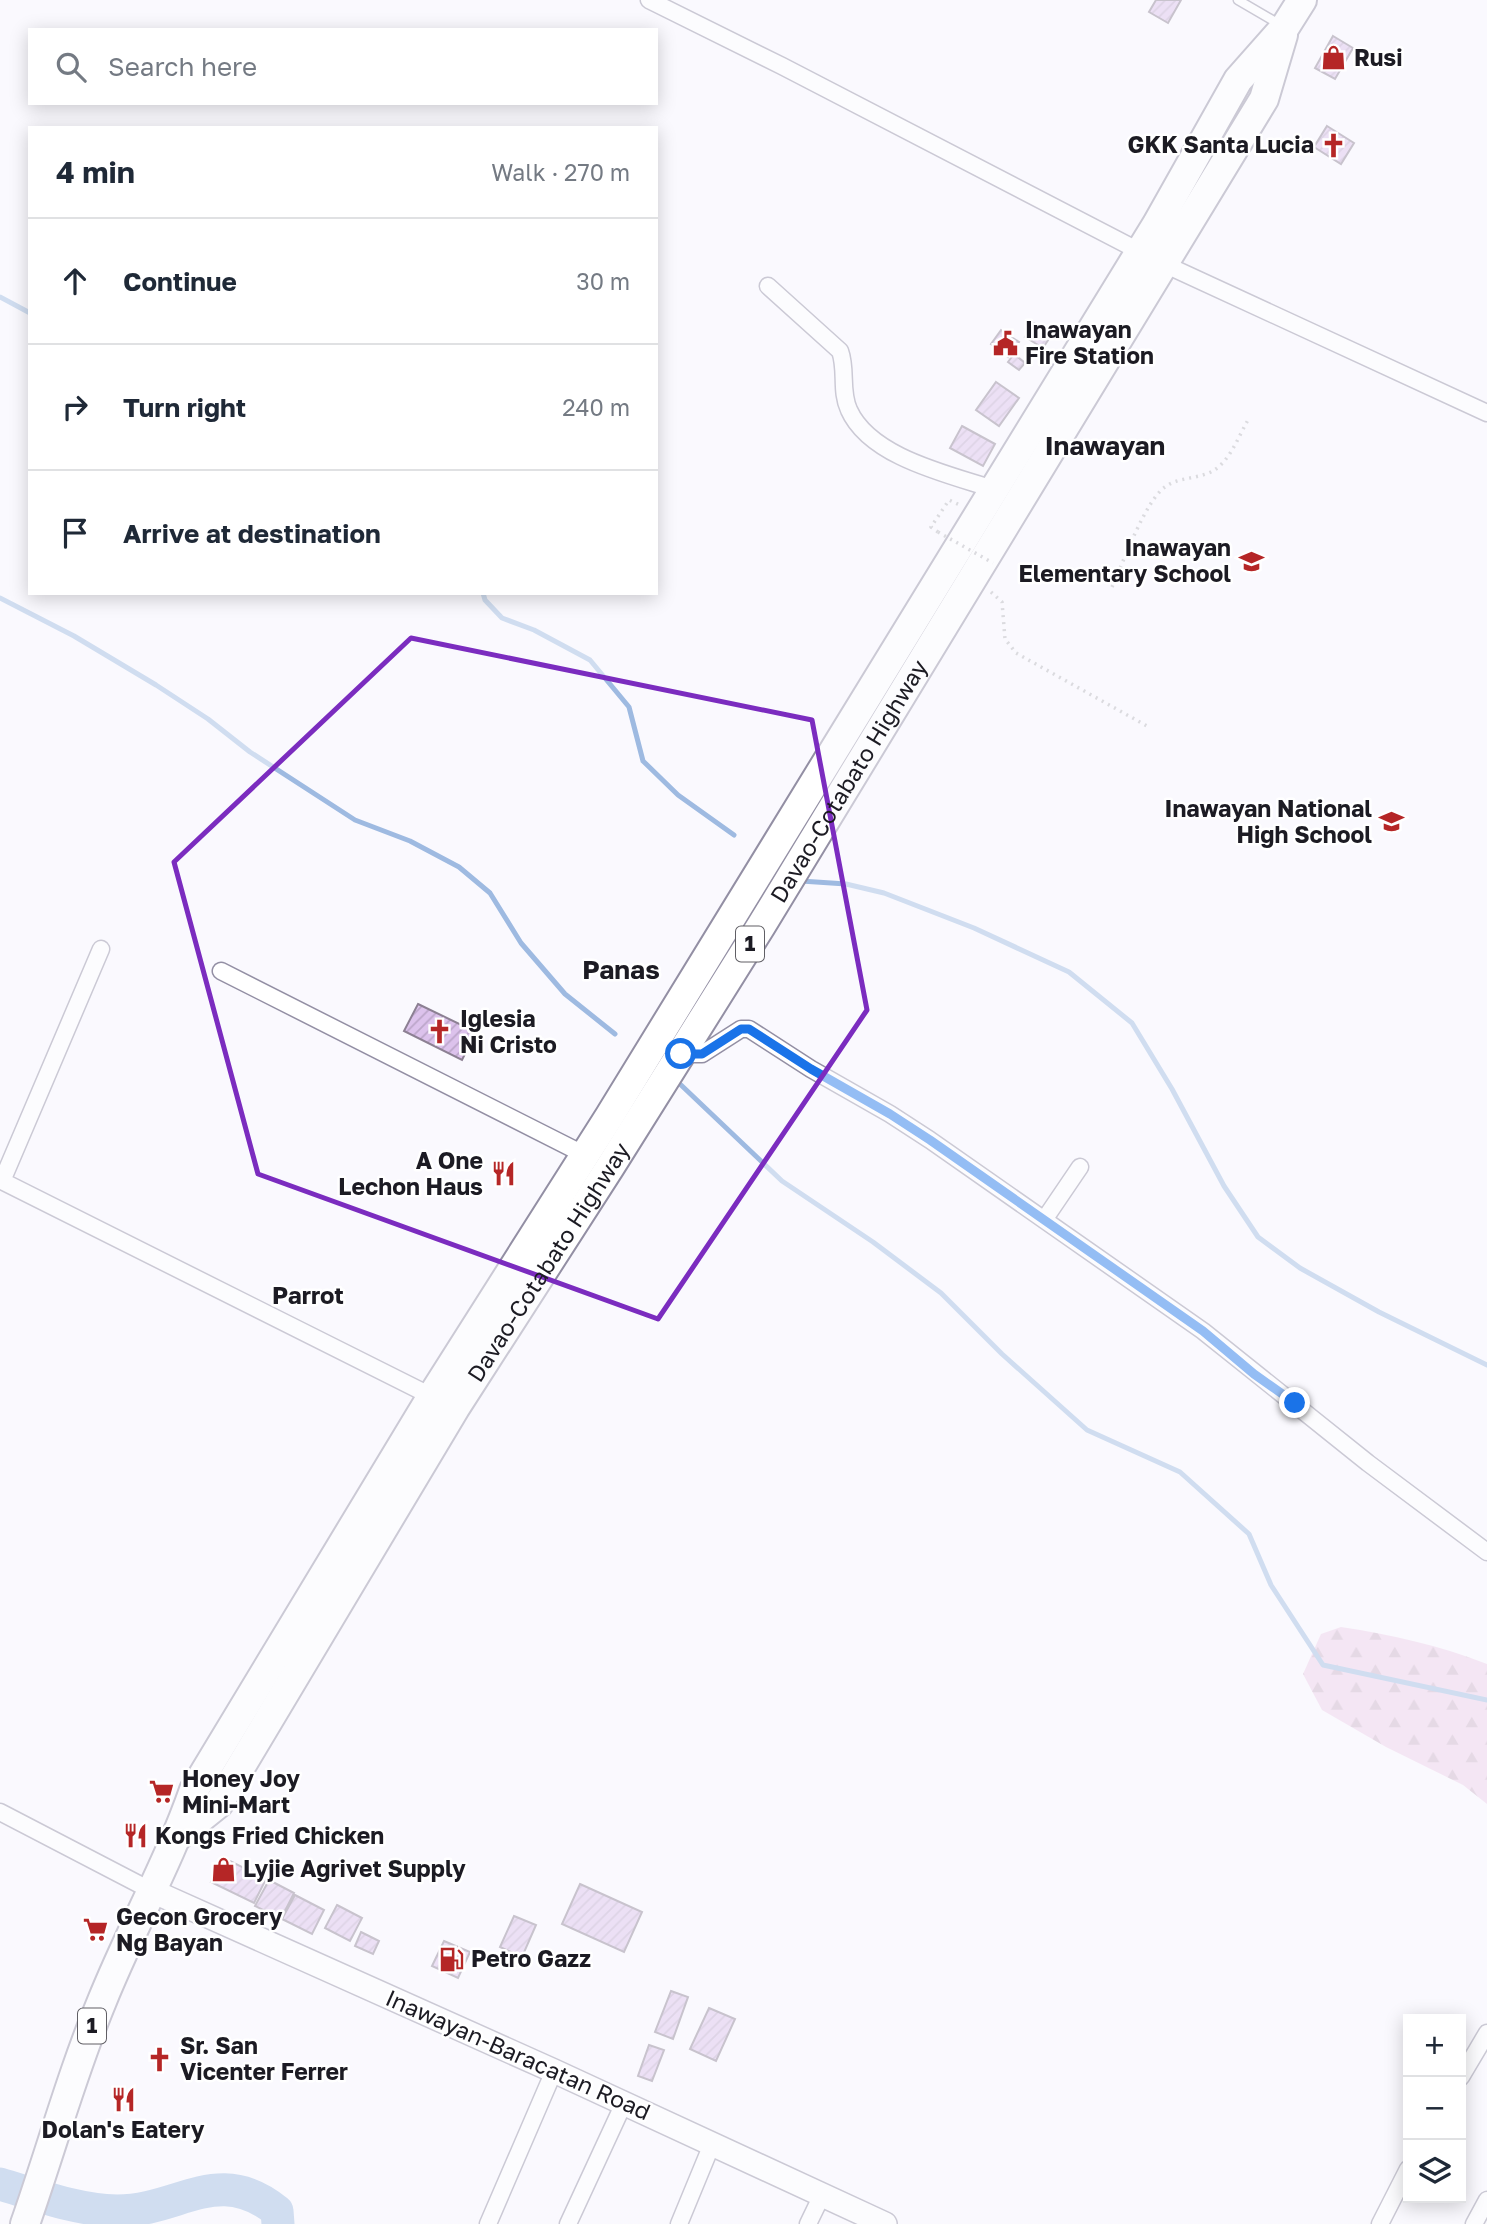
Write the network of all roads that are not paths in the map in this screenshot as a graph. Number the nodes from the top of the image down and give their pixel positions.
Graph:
1 (649, 0) edge
2 (1238, 0) edge
3 (1301, 0) edge
4 (1285, 27) junction
5 (1152, 258) junction
6 (768, 286) dead end
7 (1487, 413) edge
8 (993, 489) junction
9 (101, 949) dead end
10 (221, 971) dead end
11 (681, 1054) junction
12 (585, 1154) junction
13 (610, 1167) junction
14 (1080, 1167) dead end
15 (1, 1180) edge
16 (1044, 1220) junction
17 (443, 1402) junction
18 (1487, 1552) edge
19 (0, 1812) edge
20 (150, 1890) junction
21 (1487, 2033) edge
22 (1466, 2069) edge
23 (554, 2070) junction
24 (624, 2103) junction
25 (712, 2144) junction
26 (1403, 2179) edge
27 (822, 2194) junction
28 (1487, 2200) edge
29 (25, 2224) edge
30 (488, 2224) edge
31 (568, 2224) edge
32 (679, 2224) edge
33 (808, 2224) edge
34 (885, 2224) edge
35 (1380, 2224) edge
36 (1474, 2224) edge

1 - 5 street
2 - 4 lane
3 - 4 highway, Davao-Cotabato Highway / 1
4 - 5 highway, Davao-Cotabato Highway / 1
5 - 7 street
5 - 8 highway, Davao-Cotabato Highway / 1
5 - 11 highway, Davao-Cotabato Highway / 1
6 - 8 street
8 - 12 highway, Davao-Cotabato Highway / 1
9 - 15 street
10 - 12 street
11 - 13 highway, Davao-Cotabato Highway / 1
11 - 16 street
12 - 13 street
12 - 17 highway, Davao-Cotabato Highway / 1
13 - 17 highway, Davao-Cotabato Highway / 1
14 - 16 street
15 - 17 street
16 - 18 street
17 - 20 highway, Davao-Cotabato Highway / 1
19 - 20 street
20 - 23 main road, Inawayan-Baracatan Road
20 - 29 highway, Davao-Cotabato Highway / 1
21 - 22 street
23 - 24 main road, Inawayan-Baracatan Road
23 - 30 street
24 - 25 main road, Inawayan-Baracatan Road
24 - 31 street
25 - 27 main road, Inawayan-Baracatan Road
25 - 32 street
26 - 35 street
27 - 33 street
27 - 34 main road, Inawayan-Baracatan Road
28 - 36 street

